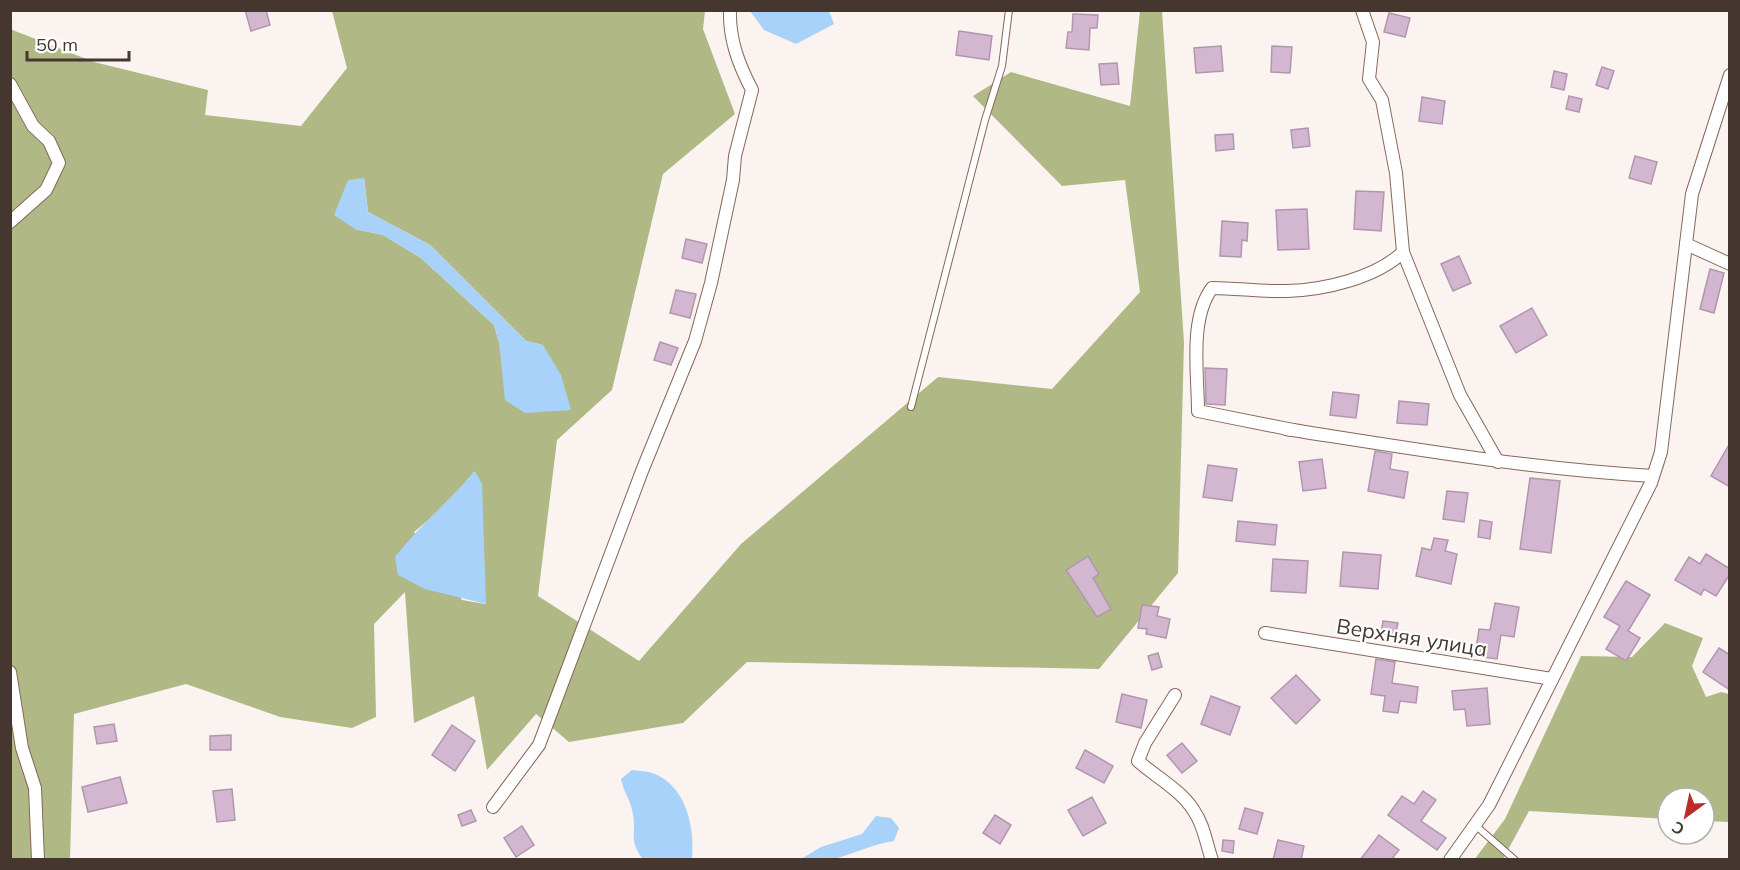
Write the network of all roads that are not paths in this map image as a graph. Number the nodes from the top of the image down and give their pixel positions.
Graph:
1 (730, 10) edge
2 (1009, 10) edge
3 (1362, 10) edge
4 (1730, 75) edge
5 (10, 84) edge
6 (10, 222) edge
7 (1686, 244) junction
8 (1403, 252) junction
9 (1730, 264) edge
10 (911, 407) dead end
11 (1498, 462) junction
12 (1653, 476) junction
13 (1265, 633) dead end
14 (10, 672) edge
15 (1552, 679) junction
16 (1175, 695) dead end
17 (494, 807) dead end
18 (1475, 825) junction
19 (38, 860) edge
20 (1212, 860) edge
21 (1450, 860) edge
22 (1515, 860) edge

1 - 17 street
2 - 10 lane
3 - 8 street
4 - 7 street
5 - 6 street
7 - 9 street
7 - 12 street
8 - 11 street
8 - 11 street
11 - 12 street
12 - 15 street
13 - 15 street, Верхняя улица
14 - 19 street
15 - 18 street
16 - 20 street
18 - 21 street
18 - 22 lane

